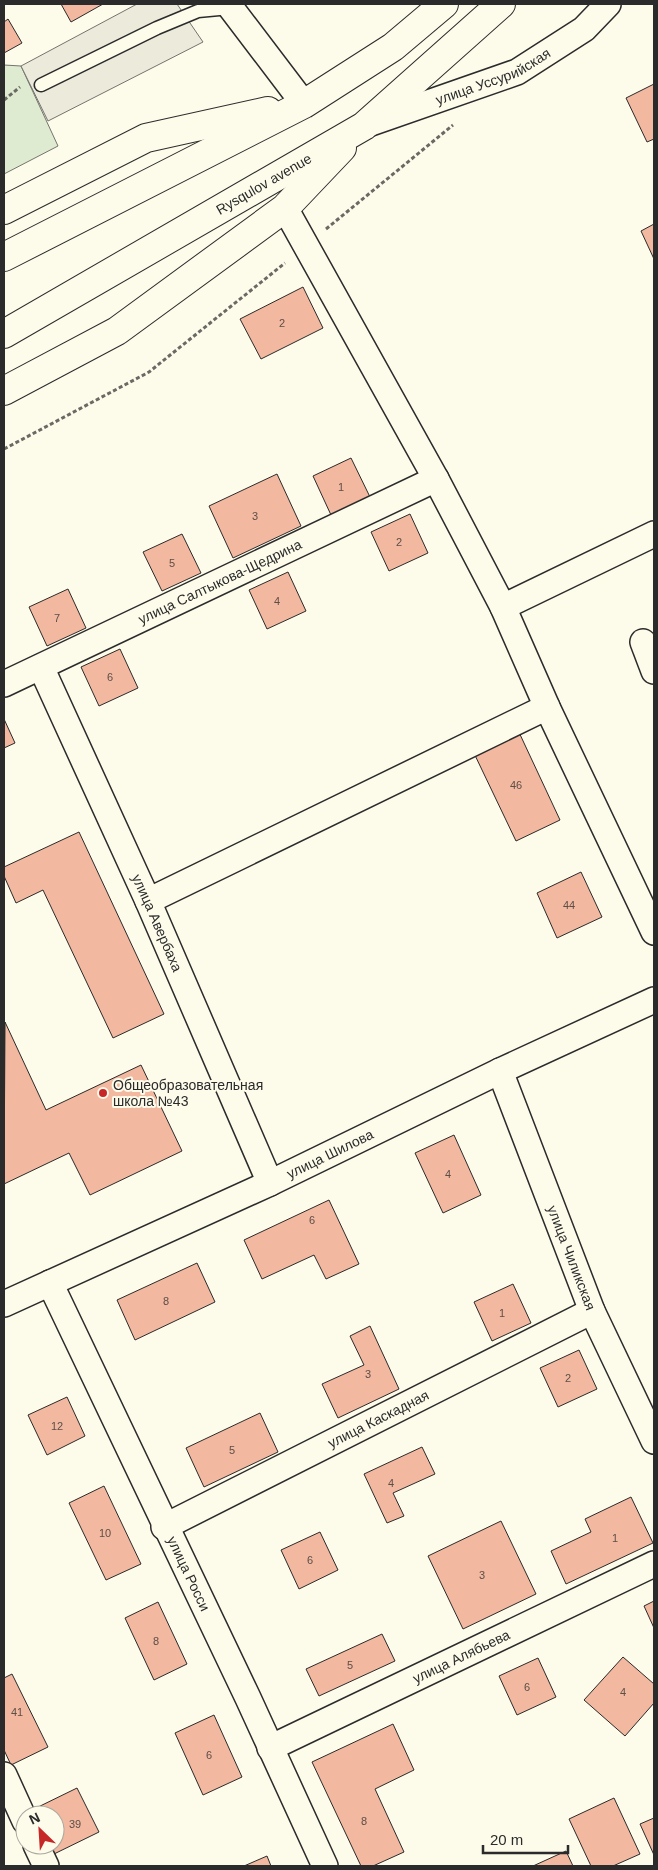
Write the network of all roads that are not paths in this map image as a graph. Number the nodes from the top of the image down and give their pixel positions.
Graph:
1 (444, 4) edge
2 (501, 4) edge
3 (608, 4) edge
4 (229, 6) edge
5 (41, 85) dead end
6 (304, 104) junction
7 (364, 126) junction
8 (285, 208) junction
9 (4, 210) edge
10 (4, 257) edge
11 (4, 334) edge
12 (4, 391) edge
13 (436, 479) junction
14 (654, 534) edge
15 (503, 607) junction
16 (643, 642) dead end
17 (41, 666) junction
18 (654, 671) edge
19 (4, 684) edge
20 (547, 707) junction
21 (148, 901) junction
22 (654, 932) edge
23 (654, 1000) edge
24 (500, 1071) junction
25 (270, 1182) junction
26 (50, 1283) junction
27 (4, 1304) edge
28 (592, 1311) junction
29 (654, 1441) edge
30 (164, 1527) junction
31 (654, 1564) edge
32 (270, 1748) junction
33 (4, 1774) edge
34 (18, 1805) edge
35 (325, 1866) edge

1 - 6 main road
2 - 7 main road, Rysqulov avenue
3 - 7 street, улица Уссурийская
4 - 5 lane
4 - 6 street
6 - 9 main road
6 - 10 main road
7 - 8 main road
7 - 11 main road, Rysqulov avenue
8 - 12 main road
8 - 13 street
13 - 15 street
13 - 17 street, улица Салтыкова-Щедрина
14 - 15 street
15 - 20 street
16 - 18 street
17 - 19 street, улица Салтыкова-Щедрина
17 - 21 street, улица Авербаха
20 - 21 street
20 - 22 street
21 - 25 street, улица Авербаха
23 - 24 street, улица Шилова
24 - 25 street, улица Шилова
24 - 28 street, улица Чиликская
25 - 26 street, улица Шилова
26 - 27 street, улица Шилова
26 - 30 street, улица Росси
28 - 29 street, улица Чиликская
28 - 30 street, улица Каскадная
30 - 32 street, улица Росси
31 - 32 street, улица Алябьева
32 - 35 street, улица Росси
33 - 34 street

